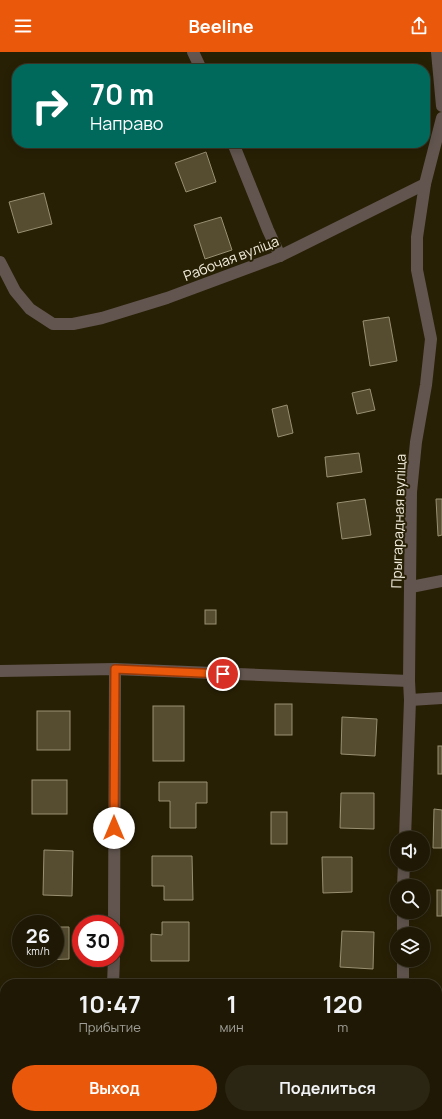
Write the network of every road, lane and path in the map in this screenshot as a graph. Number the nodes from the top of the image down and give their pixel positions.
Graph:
1 (193, 52) edge
2 (437, 52) edge
3 (199, 64) edge
4 (442, 106) edge
5 (442, 118) edge
6 (235, 148) edge
7 (424, 184) junction
8 (280, 256) junction
9 (0, 262) edge
10 (436, 339) edge
11 (442, 582) edge
12 (411, 587) junction
13 (115, 669) junction
14 (0, 671) edge
15 (409, 682) junction
16 (442, 698) edge
17 (410, 700) junction
18 (405, 831) edge
19 (114, 915) edge
20 (114, 967) edge
21 (403, 967) edge
22 (113, 979) edge
23 (402, 979) edge

1 - 3 street
2 - 4 street
5 - 7 street
6 - 8 street
7 - 8 street, Рабочая вуліца
7 - 10 street, Прыгарадная вуліца
8 - 9 street, Рабочая вуліца
10 - 12 street, Прыгарадная вуліца
11 - 12 street
12 - 15 street, Прыгарадная вуліца
13 - 14 street
13 - 15 street
13 - 19 street
15 - 17 street, Прыгарадная вуліца
16 - 17 street
17 - 18 street, Прыгарадная вуліца
20 - 22 street
21 - 23 street

